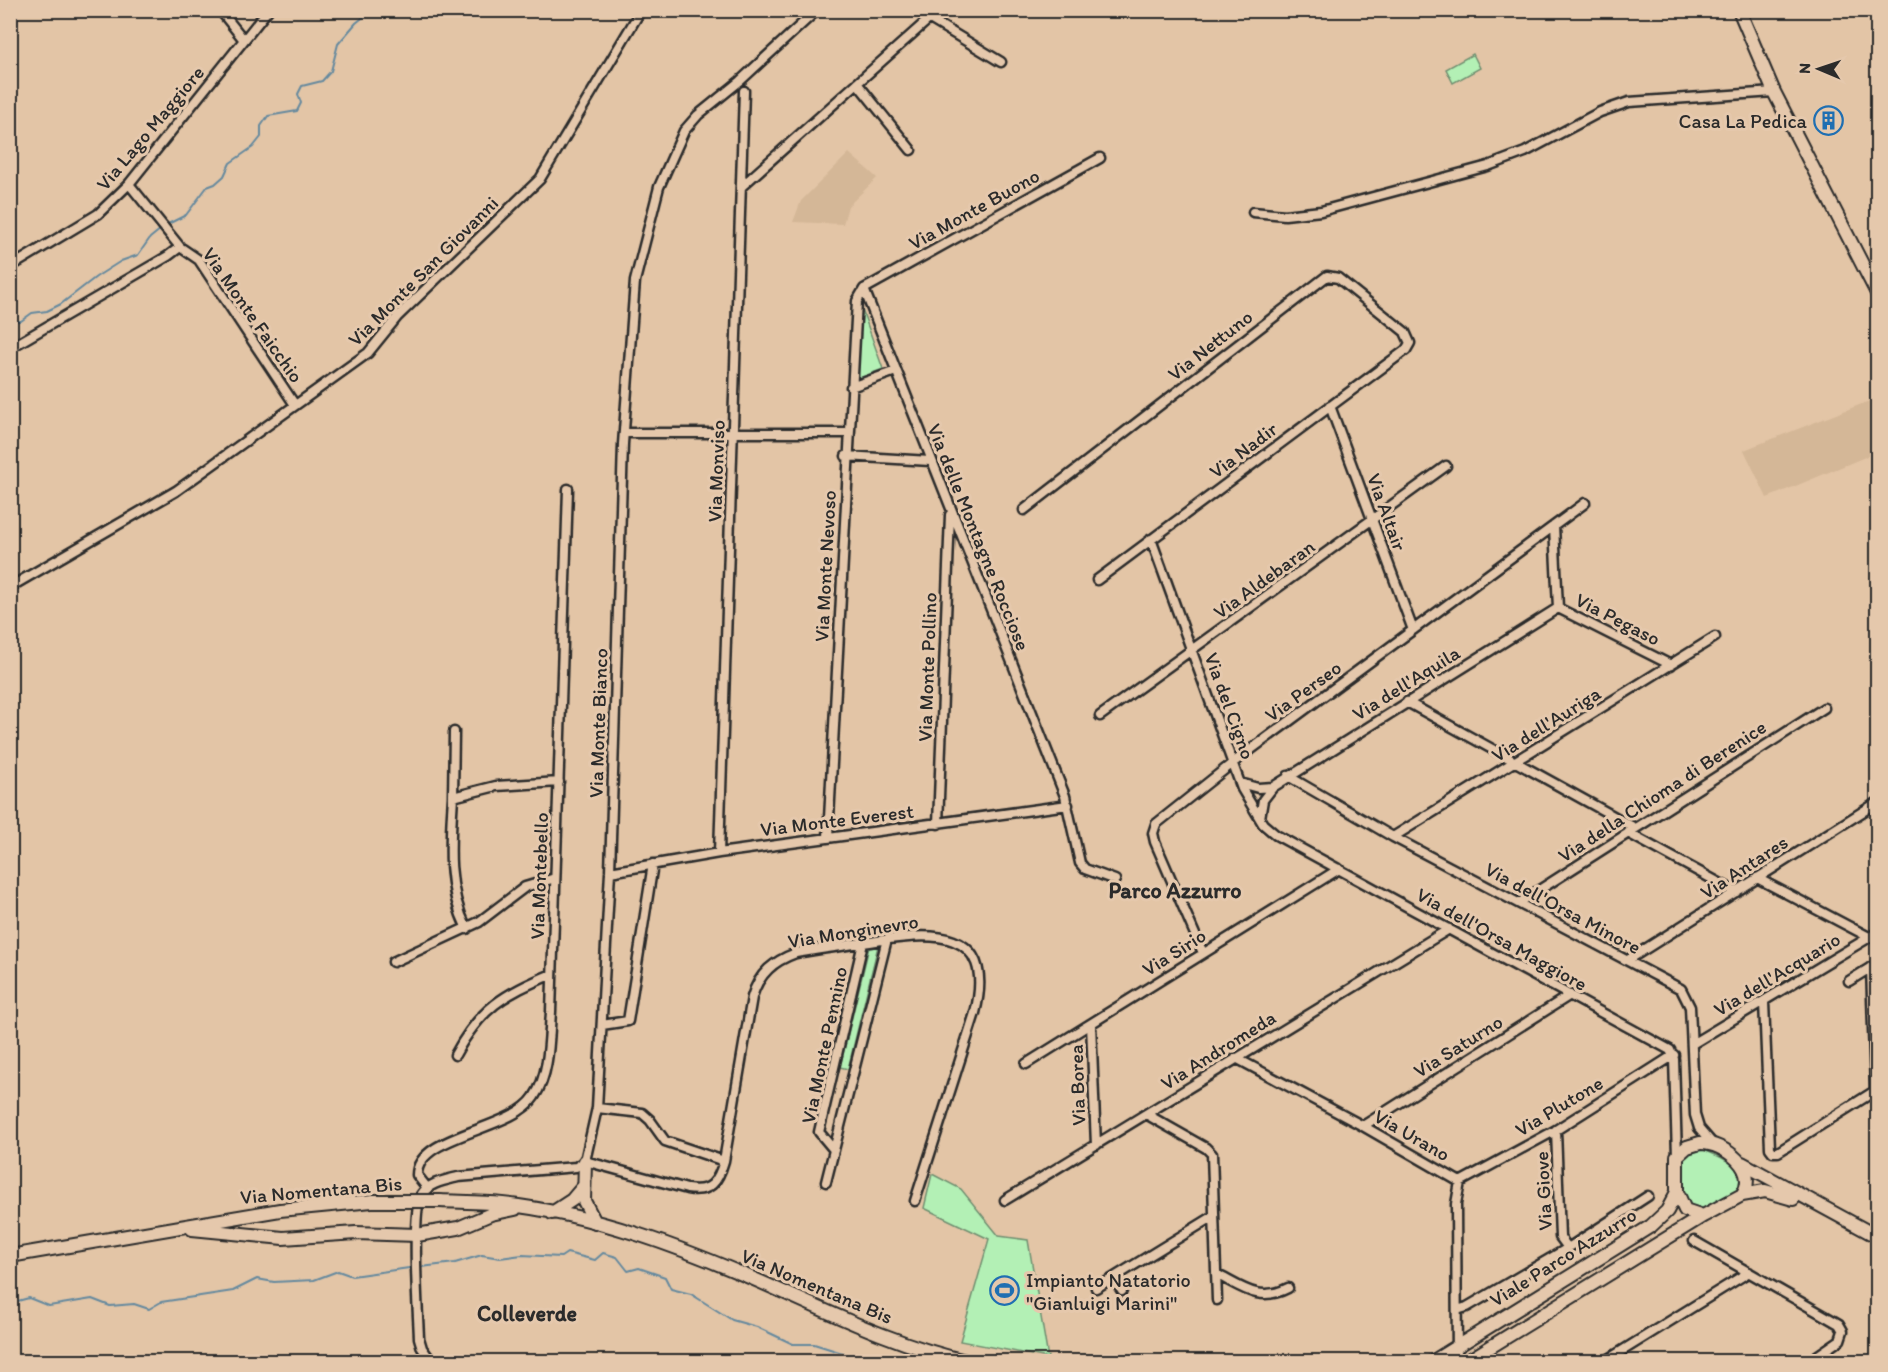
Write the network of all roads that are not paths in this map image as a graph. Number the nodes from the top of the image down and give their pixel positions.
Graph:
1 (220, 10) edge
2 (268, 10) edge
3 (641, 10) edge
4 (817, 10) edge
5 (915, 10) edge
6 (1739, 10) edge
7 (929, 19) junction
8 (244, 40) junction
9 (1001, 62) dead end
10 (857, 83) junction
11 (744, 91) dead end
12 (1774, 92) junction
13 (911, 150) dead end
14 (1100, 158) dead end
15 (129, 184) junction
16 (741, 187) junction
17 (1253, 212) dead end
18 (180, 247) junction
19 (10, 267) edge
20 (861, 293) junction
21 (1878, 295) edge
22 (1408, 347) joint
23 (10, 348) edge
24 (896, 371) junction
25 (851, 387) junction
26 (295, 405) junction
27 (1330, 406) junction
28 (624, 433) junction
29 (733, 433) junction
30 (848, 433) junction
31 (846, 456) junction
32 (930, 461) junction
33 (1446, 466) dead end
34 (568, 489) dead end
35 (1585, 503) dead end
36 (1024, 510) dead end
37 (950, 512) junction
38 (1372, 519) junction
39 (1554, 526) junction
40 (1151, 539) junction
41 (1097, 580) dead end
42 (10, 587) edge
43 (1558, 608) junction
44 (1413, 630) junction
45 (1716, 637) dead end
46 (1193, 651) junction
47 (1671, 665) junction
48 (1407, 702) junction
49 (1824, 708) dead end
50 (1100, 716) dead end
51 (454, 732) dead end
52 (1517, 761) junction
53 (1234, 762) junction
54 (1288, 776) junction
55 (559, 782) junction
56 (1240, 783) junction
57 (1273, 787) junction
58 (453, 797) junction
59 (1878, 802) edge
60 (1068, 805) junction
61 (1260, 819) junction
62 (938, 824) junction
63 (1632, 830) junction
64 (828, 837) junction
65 (1392, 837) junction
66 (719, 853) junction
67 (653, 864) junction
68 (1339, 869) junction
69 (610, 872) junction
70 (555, 878) junction
71 (1757, 878) junction
72 (1115, 880) dead end
73 (1736, 892) junction
74 (1519, 903) junction
75 (467, 929) junction
76 (1449, 929) junction
77 (1878, 932) edge
78 (1869, 937) junction
79 (887, 939) junction
80 (863, 943) junction
81 (1203, 953) junction
82 (1628, 960) junction
83 (393, 962) dead end
84 (1874, 965) edge
85 (552, 974) junction
86 (1849, 981) dead end
87 (1570, 995) junction
88 (1764, 1002) junction
89 (1091, 1024) junction
90 (602, 1025) junction
91 (1692, 1044) junction
92 (455, 1055) dead end
93 (1674, 1055) junction
94 (1236, 1058) junction
95 (1026, 1064) dead end
96 (1876, 1090) edge
97 (597, 1108) junction
98 (1146, 1114) junction
99 (1363, 1126) junction
100 (1556, 1130) junction
101 (1712, 1143) junction
102 (1096, 1145) junction
103 (834, 1150) junction
104 (1677, 1156) junction
105 (585, 1161) junction
106 (724, 1161) junction
107 (1742, 1163) junction
108 (826, 1182) dead end
109 (1460, 1182) junction
110 (583, 1187) junction
111 (428, 1189) junction
112 (1677, 1192) junction
113 (1742, 1195) junction
114 (1648, 1196) dead end
115 (1005, 1200) dead end
116 (915, 1201) dead end
117 (524, 1208) junction
118 (552, 1213) junction
119 (1214, 1216) junction
120 (1703, 1216) junction
121 (595, 1222) junction
122 (176, 1227) junction
123 (417, 1235) junction
124 (1878, 1237) edge
125 (1694, 1241) dead end
126 (1878, 1243) edge
127 (1568, 1248) junction
128 (10, 1257) edge
129 (1749, 1272) junction
130 (1216, 1274) junction
131 (1113, 1278) junction
132 (1096, 1288) dead end
133 (1288, 1288) dead end
134 (1122, 1291) dead end
135 (1217, 1300) dead end
136 (1457, 1310) junction
137 (1459, 1345) junction
138 (1478, 1354) junction
139 (432, 1362) edge
140 (970, 1362) edge
141 (1432, 1362) edge
142 (1457, 1362) edge
143 (1466, 1362) edge
144 (1604, 1362) edge
145 (1808, 1362) edge

1 - 8 street
2 - 8 street, Via Lago Maggiore
3 - 26 street, Via Monte San Giovanni
4 - 28 street, Via Monte Bianco
5 - 7 street
6 - 12 main road
7 - 9 street
7 - 10 street
8 - 15 street, Via Lago Maggiore
10 - 13 street
10 - 16 street
11 - 16 street, Via Monviso
12 - 17 street
12 - 21 main road
14 - 20 street, Via Monte Buono
15 - 18 street, Via Monte Faicchio
15 - 19 street, Via Lago Maggiore
16 - 29 street, Via Monviso
18 - 23 street
18 - 26 street, Via Monte Faicchio
20 - 24 street, Via delle Montagne Rocciose
20 - 25 street, Via Monte Nevoso
22 - 27 street, Via Nadir
22 - 36 street, Via Nettuno
24 - 25 street
24 - 32 street, Via delle Montagne Rocciose
25 - 30 street, Via Monte Nevoso
26 - 42 street, Via Monte San Giovanni
27 - 38 street, Via Altair
27 - 40 street, Via Nadir
28 - 29 street
28 - 69 street, Via Monte Bianco
29 - 30 street
29 - 66 street, Via Monviso
30 - 31 street, Via Monte Nevoso
31 - 32 street
31 - 64 street, Via Monte Nevoso
32 - 37 street, Via delle Montagne Rocciose
33 - 38 street, Via Aldebaran
34 - 55 street, Via Montebello
35 - 39 street, Via Perseo
37 - 60 street, Via delle Montagne Rocciose
37 - 62 street, Via Monte Pollino
38 - 44 street, Via Altair
38 - 46 street, Via Aldebaran
39 - 43 street, Via Pegaso
39 - 44 street, Via Perseo
40 - 41 street, Via Nadir
40 - 46 street, Via del Cigno
43 - 47 street, Via Pegaso
43 - 48 street, Via dell'Aquila
44 - 53 street, Via Perseo
45 - 47 street, Via dell'Auriga
46 - 50 street, Via Aldebaran
46 - 53 street, Via del Cigno
47 - 52 street, Via dell'Auriga
48 - 52 street
48 - 54 street, Via dell'Aquila
49 - 63 street, Via della Chioma di Berenice
51 - 58 street
52 - 63 street
52 - 65 street, Via dell'Auriga
53 - 56 street, Via del Cigno
53 - 81 street, Via Perseo
54 - 57 street, Via dell'Aquila
54 - 65 street, Via dell'Orsa Minore
55 - 58 street
55 - 70 street, Via Montebello
56 - 57 street, Via del Cigno
56 - 61 street, Via del Cigno
57 - 61 street
58 - 75 street
59 - 71 street, Via Antares
60 - 62 street, Via Monte Everest
60 - 72 street, Via delle Montagne Rocciose
61 - 68 street, Via dell'Orsa Maggiore
62 - 64 street, Via Monte Everest
63 - 73 street
63 - 74 street, Via della Chioma di Berenice
64 - 66 street, Via Monte Everest
65 - 74 street, Via dell'Orsa Minore
66 - 67 street, Via Monte Everest
67 - 69 street, Via Monte Everest
67 - 90 street
68 - 76 street, Via dell'Orsa Maggiore
68 - 81 street, Via Sirio
69 - 90 street, Via Monte Bianco
70 - 75 street
70 - 85 street, Via Montebello
71 - 73 street, Via Antares
71 - 78 street
73 - 82 street, Via Antares
74 - 82 street, Via dell'Orsa Minore
75 - 83 street
76 - 87 street, Via dell'Orsa Maggiore
76 - 94 street, Via Andromeda
77 - 78 street, Via dell'Acquario
78 - 88 street, Via dell'Acquario
79 - 80 street, Via Monginevro
79 - 103 street, Via Monte Pennino
79 - 116 street, Via Monginevro
80 - 103 street, Via Monte Pennino
80 - 106 street, Via Monginevro
81 - 89 street, Via Sirio
82 - 91 street, Via dell'Orsa Minore
84 - 86 street
84 - 96 street
85 - 92 street
85 - 111 street, Via Montebello
87 - 93 street, Via dell'Orsa Maggiore
87 - 99 street, Via Saturno
88 - 91 street, Via dell'Acquario
88 - 96 street
89 - 95 street, Via Sirio
89 - 102 street, Via Borea
90 - 97 street, Via Monte Bianco
91 - 101 street, Via dell'Orsa Minore
93 - 100 street, Via Plutone
93 - 104 street
94 - 98 street, Via Andromeda
94 - 99 street, Via Urano
97 - 105 street, Via Monte Bianco
97 - 106 street
98 - 102 street, Via Andromeda
98 - 119 street
99 - 109 street, Via Urano
100 - 109 street, Via Plutone
100 - 127 street, Via Giove
101 - 104 main road
101 - 107 main road
102 - 115 street, Via Andromeda
103 - 108 street, Via Monte Pennino
104 - 112 main road
105 - 106 street, Via Monginevro
105 - 110 main road
105 - 111 street
107 - 113 main road
107 - 124 main road
109 - 136 street, Via Urano
110 - 118 main road
110 - 121 main road
111 - 123 street
112 - 120 main road
112 - 137 main road, Viale Parco Azzurro
113 - 120 main road, Viale Parco Azzurro
113 - 126 main road, Viale Parco Azzurro
114 - 127 street
117 - 118 main road, Via Nomentana Bis
117 - 122 main road, Via Nomentana Bis, bridge
117 - 123 main road
118 - 121 main road, Via Nomentana Bis
119 - 130 street
119 - 131 street
120 - 138 main road, Viale Parco Azzurro
121 - 140 main road, Via Nomentana Bis
122 - 123 main road
122 - 128 main road, Via Nomentana Bis
123 - 139 street
125 - 129 street
127 - 136 street
129 - 144 street
129 - 145 street
130 - 133 street
130 - 135 street
131 - 132 street
131 - 134 street
136 - 137 street, Via Urano
137 - 138 street
137 - 141 main road, Viale Parco Azzurro
137 - 142 street
138 - 143 main road, Viale Parco Azzurro

